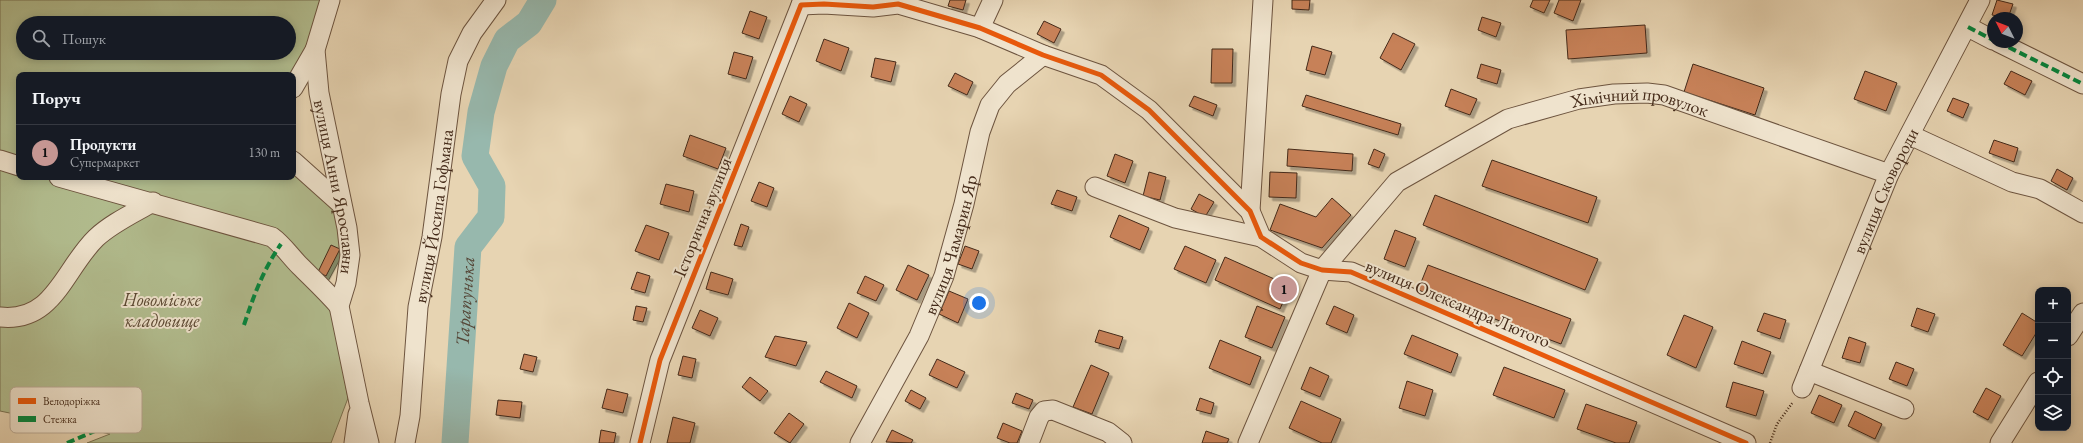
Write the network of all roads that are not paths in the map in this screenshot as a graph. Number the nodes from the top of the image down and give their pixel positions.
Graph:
1 (330, 0) edge
2 (496, 0) edge
3 (993, 0) edge
4 (1263, 0) edge
5 (800, 2) edge
6 (1976, 3) edge
7 (1968, 27) junction
8 (980, 28) junction
9 (1987, 37) edge
10 (2010, 48) edge
11 (315, 50) junction
12 (1044, 56) junction
13 (296, 83) edge
14 (2083, 84) edge
15 (1910, 135) junction
16 (0, 160) edge
17 (296, 164) edge
18 (16, 165) edge
19 (1889, 174) junction
20 (70, 180) edge
21 (1095, 187) dead end
22 (153, 202) junction
23 (341, 204) junction
24 (1250, 211) junction
25 (2083, 213) edge
26 (1261, 237) junction
27 (1322, 270) junction
28 (339, 306) junction
29 (2083, 313) edge
30 (0, 317) edge
31 (2071, 331) edge
32 (2035, 387) edge
33 (359, 402) junction
34 (1904, 409) dead end
35 (354, 443) edge
36 (369, 443) edge
37 (405, 443) edge
38 (640, 443) edge
39 (860, 443) edge
40 (1028, 443) edge
41 (1122, 443) edge
42 (1248, 443) edge
43 (1746, 443) edge
44 (2000, 443) edge

1 - 11 street, вулиця Анни Ярославни
2 - 37 street, вулиця Йосипа Гофмана
3 - 8 street
4 - 24 street
5 - 8 street
5 - 38 street, Історична вулиця
6 - 7 street, вулиця Сковороди
7 - 9 street
7 - 15 street, вулиця Сковороди
8 - 12 street
10 - 14 street
11 - 13 street
11 - 23 street, вулиця Анни Ярославни
12 - 24 street
12 - 39 street, вулиця Чамарин Яр
15 - 19 street, вулиця Сковороди
15 - 25 street
16 - 18 street
17 - 23 street
19 - 27 street, Хімічний провулок
19 - 34 street, вулиця Сковороди
20 - 22 street
21 - 26 street, вулиця Олександра Лютого
22 - 28 street
22 - 30 street
23 - 28 street, вулиця Анни Ярославни
24 - 26 street
26 - 27 street, вулиця Олександра Лютого
27 - 42 street, Хімічний провулок
27 - 43 street, вулиця Олександра Лютого
28 - 33 street, вулиця Анни Ярославни
29 - 31 street
32 - 44 street
33 - 35 street
33 - 36 street, вулиця Анни Ярославни
40 - 41 street

